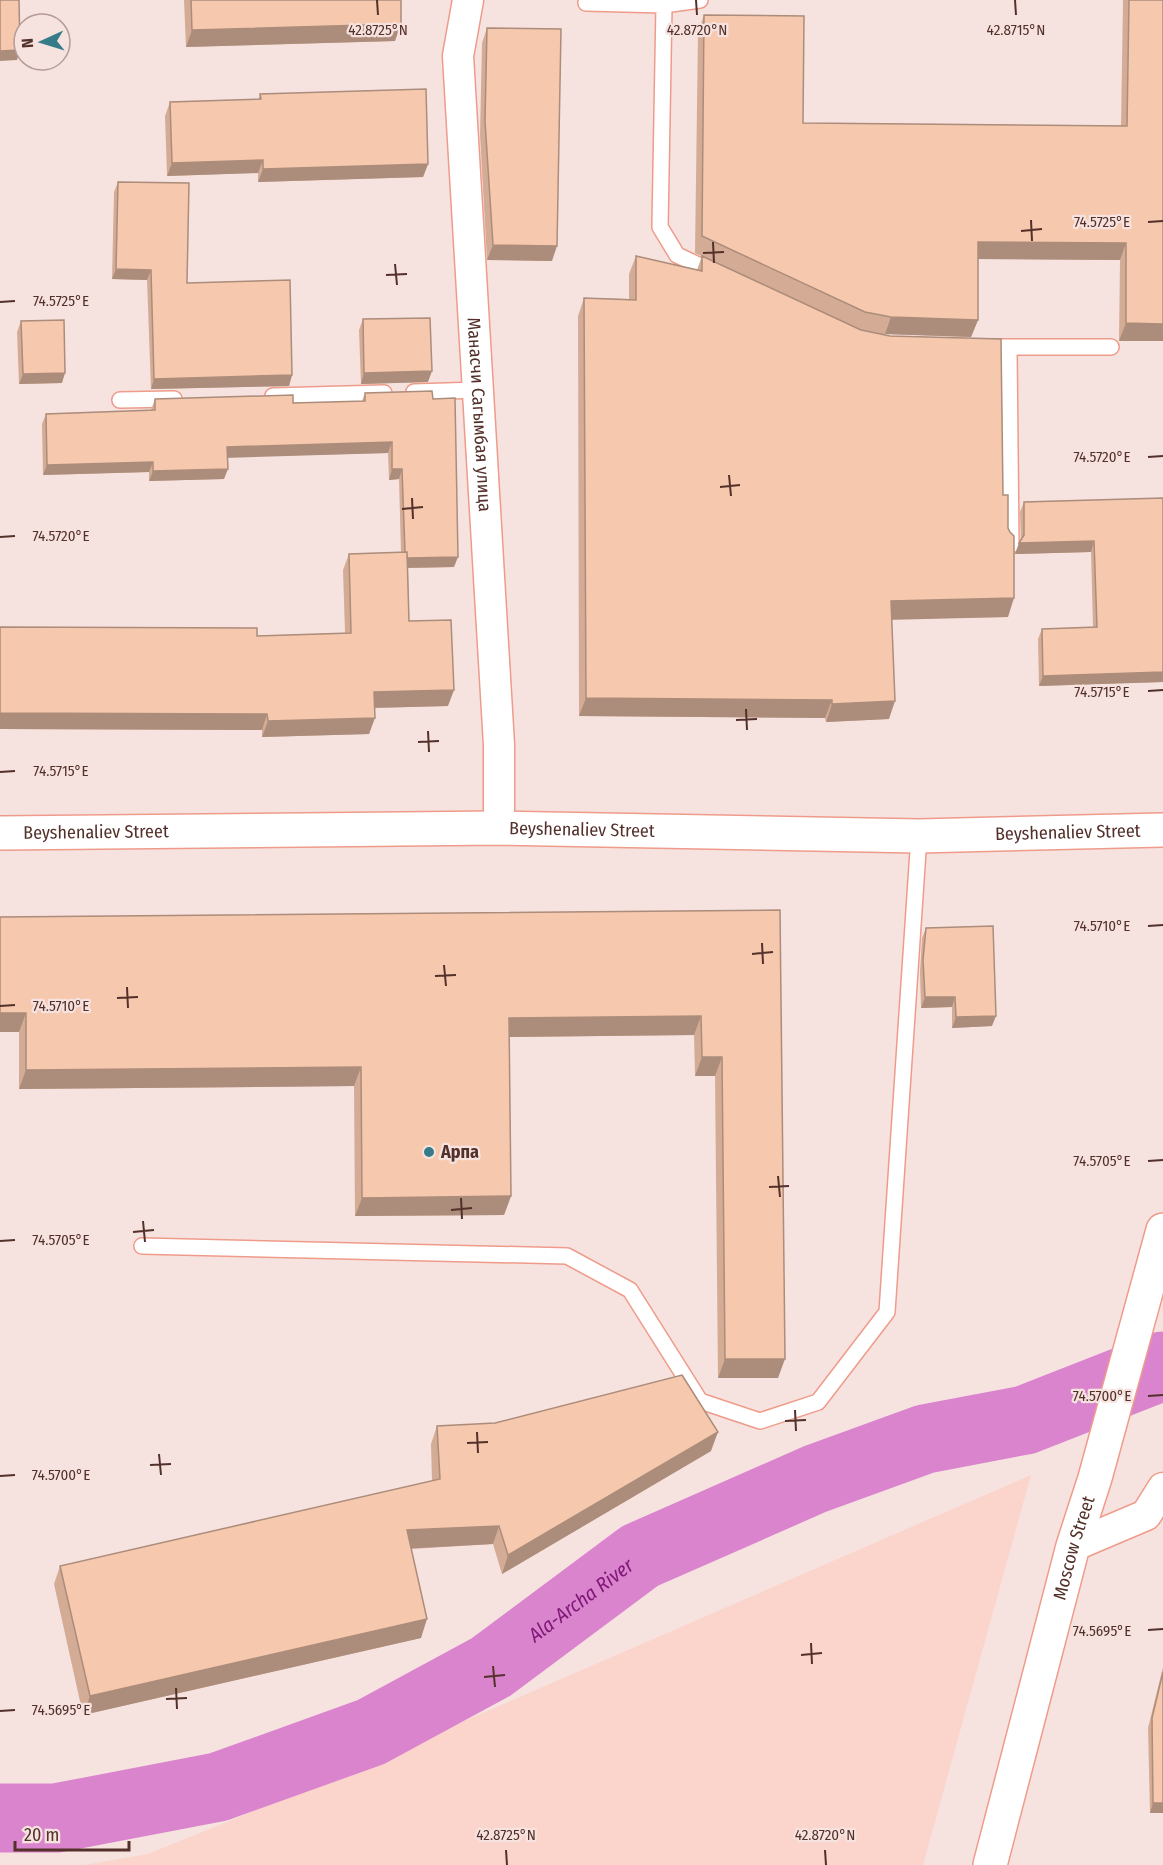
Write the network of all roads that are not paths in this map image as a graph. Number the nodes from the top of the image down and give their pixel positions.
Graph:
1 (468, 0) edge
2 (700, 0) edge
3 (586, 3) dead end
4 (664, 6) junction
5 (730, 280) edge
6 (964, 346) edge
7 (1111, 346) dead end
8 (1010, 348) junction
9 (478, 390) junction
10 (263, 396) edge
11 (192, 398) edge
12 (120, 400) dead end
13 (1011, 545) edge
14 (499, 828) junction
15 (1163, 830) edge
16 (0, 833) edge
17 (919, 836) junction
18 (1161, 1236) edge
19 (142, 1246) dead end
20 (1163, 1488) edge
21 (1073, 1546) junction
22 (990, 1865) edge

1 - 9 street, Манасчи Сагымбая улица
2 - 4 lane
3 - 4 lane
4 - 5 lane
6 - 8 lane
7 - 8 lane
8 - 13 lane
9 - 10 lane
9 - 14 street, Манасчи Сагымбая улица
11 - 12 lane
14 - 16 street, Beyshenaliev Street
14 - 17 street, Beyshenaliev Street
15 - 17 street, Beyshenaliev Street
17 - 19 lane
18 - 21 street, Moscow Street
20 - 21 street
21 - 22 street, Moscow Street

